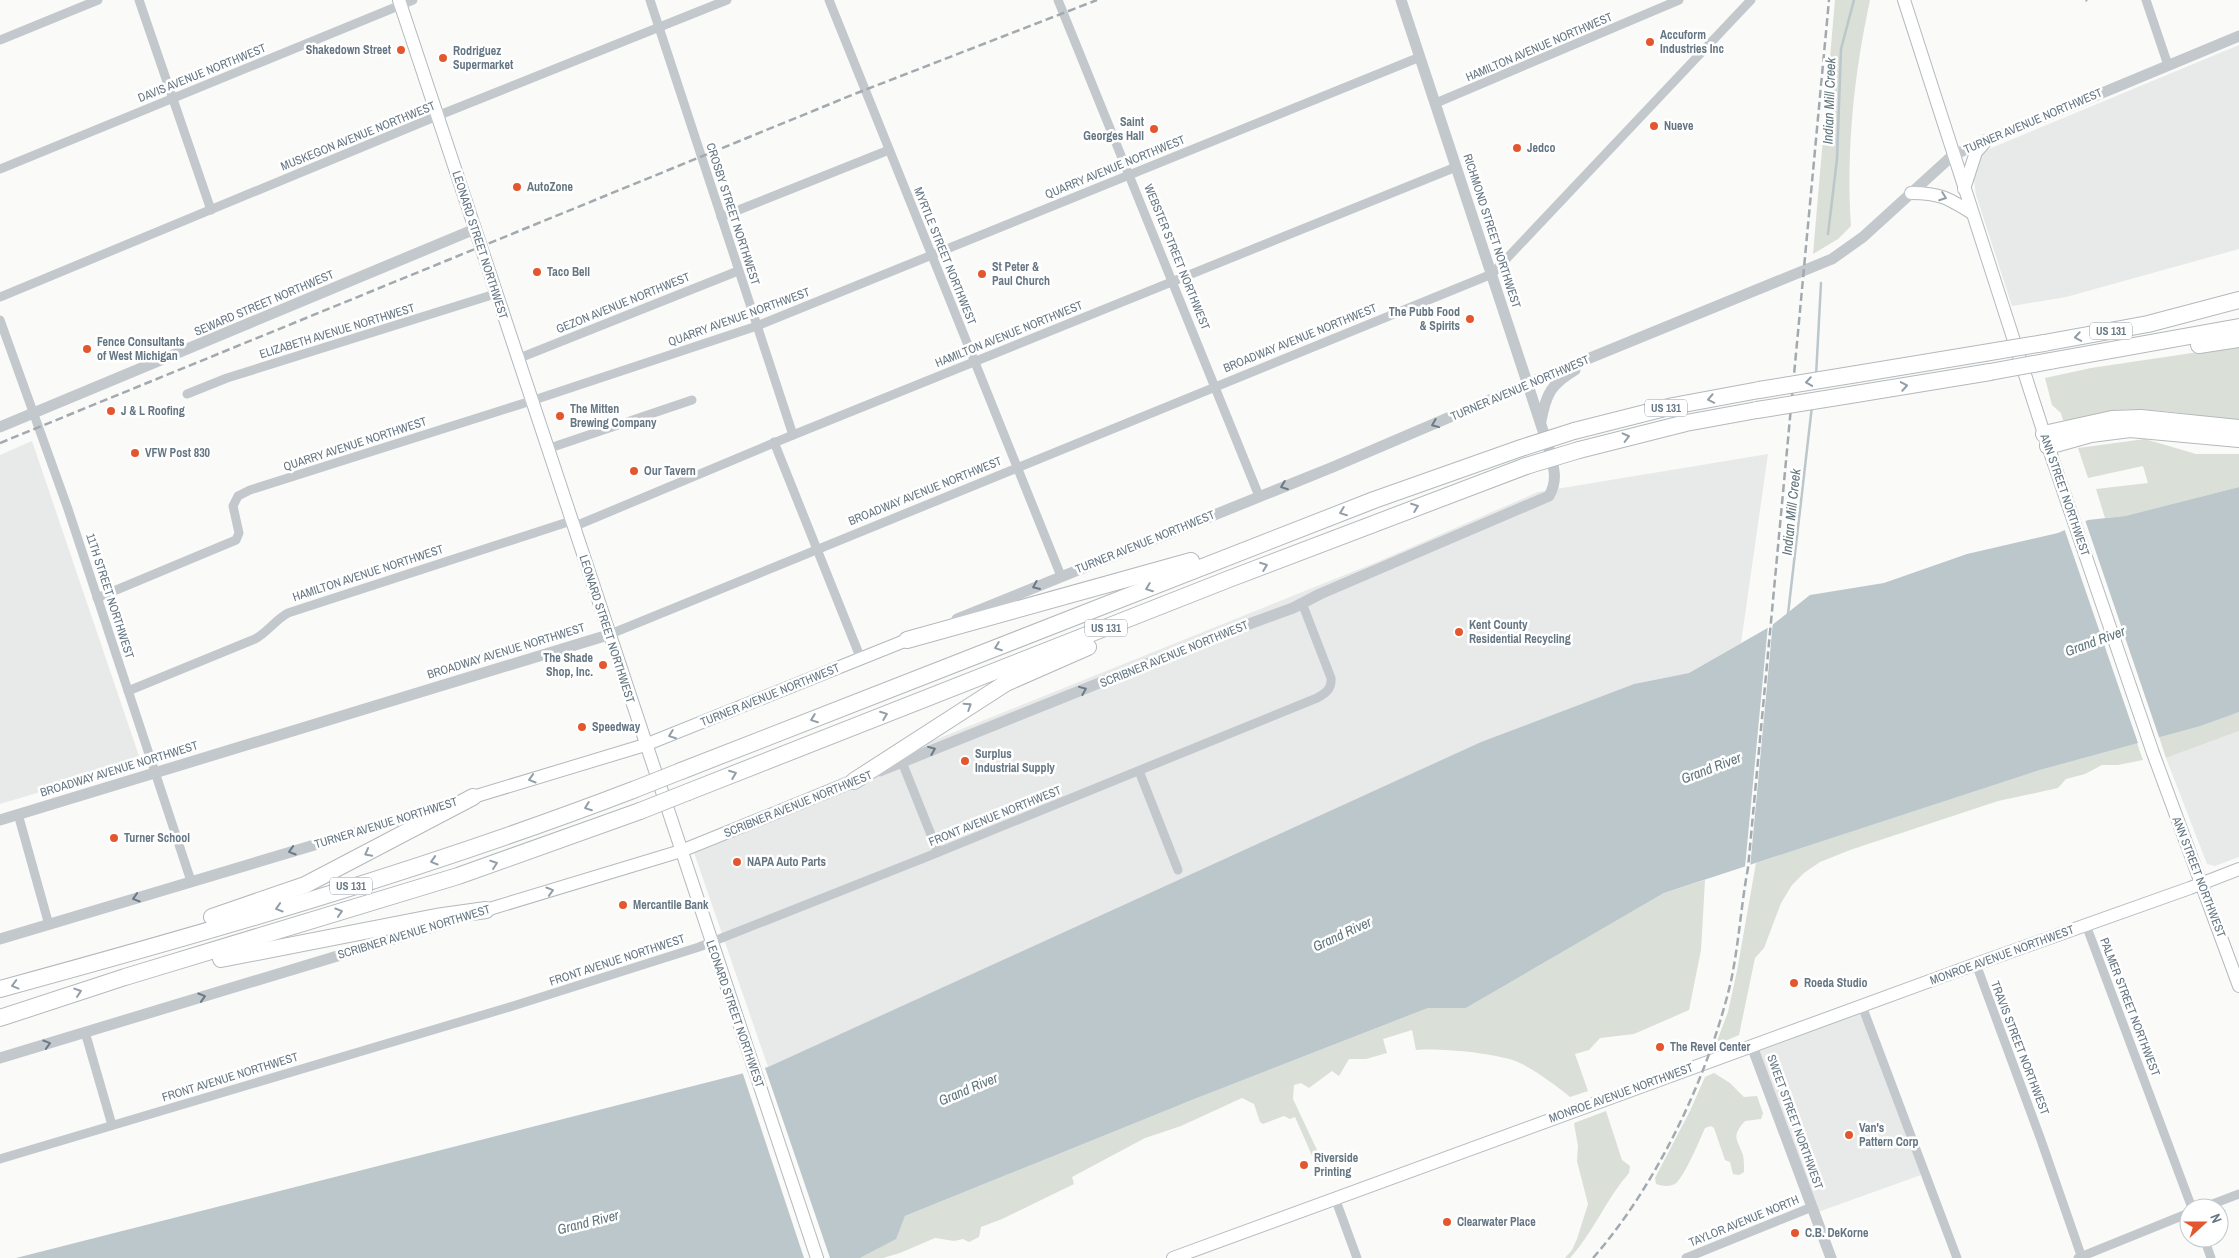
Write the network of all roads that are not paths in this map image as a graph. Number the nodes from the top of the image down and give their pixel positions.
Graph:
1 (98, 0) edge
2 (140, 0) edge
3 (413, 0) edge
4 (650, 0) edge
5 (727, 0) edge
6 (829, 0) edge
7 (1058, 0) edge
8 (1401, 0) edge
9 (1679, 0) edge
10 (1750, 0) edge
11 (1904, 0) edge
12 (2146, 0) edge
13 (399, 3) edge
14 (659, 27) junction
15 (2239, 36) edge
16 (0, 40) edge
17 (1420, 57) junction
18 (2168, 65) junction
19 (172, 99) junction
20 (1436, 104) junction
21 (437, 116) junction
22 (1986, 141) junction
23 (889, 150) junction
24 (1952, 155) junction
25 (1456, 167) junction
26 (0, 169) edge
27 (1130, 175) junction
28 (1964, 189) junction
29 (1911, 193) junction
30 (211, 210) junction
31 (1972, 213) junction
32 (721, 217) junction
33 (475, 229) junction
34 (932, 255) junction
35 (738, 271) junction
36 (1492, 274) junction
37 (1174, 281) junction
38 (496, 294) junction
39 (2239, 294) edge
40 (0, 296) edge
41 (2239, 300) edge
42 (2177, 317) junction
43 (0, 320) edge
44 (757, 326) junction
45 (2239, 327) edge
46 (2239, 339) edge
47 (2108, 351) junction
48 (1607, 352) junction
49 (517, 359) junction
50 (974, 361) junction
51 (1528, 385) junction
52 (1216, 388) junction
53 (187, 394) dead end
54 (692, 400) dead end
55 (531, 401) junction
56 (35, 413) junction
57 (1541, 423) junction
58 (0, 427) edge
59 (2239, 428) edge
60 (793, 434) junction
61 (2239, 439) edge
62 (2046, 440) junction
63 (774, 442) junction
64 (547, 449) junction
65 (1018, 468) junction
66 (1555, 472) joint
67 (1259, 496) junction
68 (572, 524) junction
69 (1292, 532) junction
70 (817, 551) junction
71 (1061, 576) junction
72 (1230, 579) junction
73 (97, 598) junction
74 (1302, 603) junction
75 (608, 634) junction
76 (907, 640) junction
77 (862, 659) junction
78 (128, 691) junction
79 (646, 745) junction
80 (902, 762) junction
81 (1139, 771) junction
82 (156, 772) junction
83 (854, 781) junction
84 (473, 797) junction
85 (18, 814) junction
86 (0, 820) edge
87 (681, 851) junction
88 (938, 852) junction
89 (2239, 868) edge
90 (1178, 870) dead end
91 (191, 881) junction
92 (2200, 883) junction
93 (486, 910) junction
94 (49, 925) junction
95 (2086, 925) junction
96 (0, 939) edge
97 (711, 943) junction
98 (1976, 964) junction
99 (64, 972) junction
100 (125, 977) junction
101 (2239, 986) edge
102 (0, 989) edge
103 (1862, 1006) junction
104 (0, 1018) edge
105 (85, 1032) junction
106 (1752, 1046) junction
107 (0, 1058) edge
108 (112, 1125) junction
109 (0, 1159) edge
110 (1335, 1198) junction
111 (2188, 1198) edge
112 (1812, 1207) junction
113 (2179, 1217) edge
114 (817, 1258) edge
115 (1173, 1258) edge
116 (1357, 1258) edge
117 (1686, 1258) edge
118 (1830, 1258) edge
119 (1958, 1258) edge
120 (2080, 1258) edge

1 - 16 street
2 - 19 street
3 - 13 street, DAVIS AVENUE NORTHWEST
4 - 14 street, CROSBY STREET NORTHWEST
5 - 14 street, MUSKEGON AVENUE NORTHWEST
6 - 23 street, MYRTLE STREET NORTHWEST
7 - 27 street, WEBSTER STREET NORTHWEST
8 - 17 street, RICHMOND STREET NORTHWEST
9 - 20 street, HAMILTON AVENUE NORTHWEST
10 - 36 street, BROADWAY AVENUE NORTHWEST
11 - 24 main road, ANN STREET NORTHWEST
12 - 18 street
13 - 19 street, DAVIS AVENUE NORTHWEST
13 - 21 main road, LEONARD STREET NORTHWEST
14 - 21 street, MUSKEGON AVENUE NORTHWEST
14 - 32 street, CROSBY STREET NORTHWEST
15 - 18 street, TURNER AVENUE NORTHWEST
17 - 20 street, RICHMOND STREET NORTHWEST
17 - 27 street, QUARRY AVENUE NORTHWEST
18 - 22 street, TURNER AVENUE NORTHWEST
19 - 26 street, DAVIS AVENUE NORTHWEST
19 - 30 street
20 - 25 street, RICHMOND STREET NORTHWEST
21 - 30 street, MUSKEGON AVENUE NORTHWEST
21 - 33 main road, LEONARD STREET NORTHWEST
22 - 24 street, TURNER AVENUE NORTHWEST
22 - 28 main road
23 - 32 street
23 - 34 street, MYRTLE STREET NORTHWEST
24 - 28 main road, ANN STREET NORTHWEST
24 - 29 street, TURNER AVENUE NORTHWEST
25 - 36 street, RICHMOND STREET NORTHWEST
25 - 37 street, HAMILTON AVENUE NORTHWEST
27 - 34 street, QUARRY AVENUE NORTHWEST
27 - 37 street, WEBSTER STREET NORTHWEST
28 - 31 main road, ANN STREET NORTHWEST
29 -> 31 main road
29 - 48 street, TURNER AVENUE NORTHWEST
30 - 40 street, MUSKEGON AVENUE NORTHWEST
31 - 62 main road, ANN STREET NORTHWEST
32 - 35 street, CROSBY STREET NORTHWEST
33 - 38 main road, LEONARD STREET NORTHWEST
33 - 56 street, SEWARD STREET NORTHWEST
34 - 44 street, QUARRY AVENUE NORTHWEST
34 - 50 street, MYRTLE STREET NORTHWEST
35 - 44 street, CROSBY STREET NORTHWEST
35 - 49 street, GEZON AVENUE NORTHWEST
36 - 51 street, RICHMOND STREET NORTHWEST
36 - 52 street, BROADWAY AVENUE NORTHWEST
37 - 50 street, HAMILTON AVENUE NORTHWEST
37 - 52 street, WEBSTER STREET NORTHWEST
38 - 49 main road, LEONARD STREET NORTHWEST
38 - 53 street, ELIZABETH AVENUE NORTHWEST
39 - 42 highway
41 - 42 highway, US 131
42 -> 69 highway, US 131, bridge
43 - 56 street, 11TH STREET NORTHWEST
44 - 55 street, QUARRY AVENUE NORTHWEST
44 - 60 street, CROSBY STREET NORTHWEST
45 - 47 highway, US 131
46 - 47 highway
72 -> 47 highway, US 131, bridge
48 - 51 street, TURNER AVENUE NORTHWEST
48 - 57 street
49 - 55 main road, LEONARD STREET NORTHWEST
50 - 60 street, HAMILTON AVENUE NORTHWEST
50 - 65 street, MYRTLE STREET NORTHWEST
51 - 57 street, RICHMOND STREET NORTHWEST
51 -> 67 street, TURNER AVENUE NORTHWEST
52 - 65 street, BROADWAY AVENUE NORTHWEST
52 - 67 street, WEBSTER STREET NORTHWEST
54 - 64 street
55 - 64 main road, LEONARD STREET NORTHWEST
55 - 73 street, QUARRY AVENUE NORTHWEST
56 - 58 street, SEWARD STREET NORTHWEST
56 - 73 street, 11TH STREET NORTHWEST
57 - 66 street, RICHMOND STREET NORTHWEST
59 - 62 highway
60 - 63 street, HAMILTON AVENUE NORTHWEST
61 - 62 highway
62 - 92 main road, ANN STREET NORTHWEST
63 - 68 street, HAMILTON AVENUE NORTHWEST
63 - 70 street
64 - 68 main road, LEONARD STREET NORTHWEST
65 - 70 street, BROADWAY AVENUE NORTHWEST
65 - 71 street, MYRTLE STREET NORTHWEST
66 - 74 street, SCRIBNER AVENUE NORTHWEST
67 - 71 street, TURNER AVENUE NORTHWEST
68 - 75 main road, LEONARD STREET NORTHWEST
68 - 78 street, HAMILTON AVENUE NORTHWEST
69 - 76 highway
69 -> 99 highway, US 131, bridge
70 - 75 street, BROADWAY AVENUE NORTHWEST
70 - 77 street
71 -> 76 street, TURNER AVENUE NORTHWEST
83 -> 72 highway
100 -> 72 highway, US 131, bridge
73 - 78 street, 11TH STREET NORTHWEST
80 -> 74 street, SCRIBNER AVENUE NORTHWEST
74 - 81 street, FRONT AVENUE NORTHWEST
75 - 79 main road, LEONARD STREET NORTHWEST
75 - 82 street, BROADWAY AVENUE NORTHWEST
76 - 77 main road, TURNER AVENUE NORTHWEST
77 -> 79 main road, TURNER AVENUE NORTHWEST
78 - 82 street, 11TH STREET NORTHWEST
79 -> 84 main road, TURNER AVENUE NORTHWEST
79 - 87 main road, LEONARD STREET NORTHWEST
80 - 83 street, SCRIBNER AVENUE NORTHWEST
80 - 88 street
81 - 88 street, FRONT AVENUE NORTHWEST
81 - 90 street
82 - 85 street, BROADWAY AVENUE NORTHWEST
82 - 91 street, 11TH STREET NORTHWEST
83 - 87 main road, SCRIBNER AVENUE NORTHWEST
84 -> 91 street, TURNER AVENUE NORTHWEST
84 -> 99 highway
85 - 86 street, BROADWAY AVENUE NORTHWEST
85 - 94 street
93 -> 87 main road, SCRIBNER AVENUE NORTHWEST
87 - 97 main road, LEONARD STREET NORTHWEST
88 - 97 street, FRONT AVENUE NORTHWEST
89 - 92 main road, MONROE AVENUE NORTHWEST
91 -> 94 street, TURNER AVENUE NORTHWEST
92 - 95 main road, MONROE AVENUE NORTHWEST
92 - 101 main road, ANN STREET NORTHWEST
93 - 100 highway
105 -> 93 street, SCRIBNER AVENUE NORTHWEST
94 - 96 street, TURNER AVENUE NORTHWEST
95 - 98 main road, MONROE AVENUE NORTHWEST
95 - 111 street, PALMER STREET NORTHWEST
97 - 108 street, FRONT AVENUE NORTHWEST
97 - 114 main road, LEONARD STREET NORTHWEST
98 - 103 main road, MONROE AVENUE NORTHWEST
98 - 120 street, TRAVIS STREET NORTHWEST
99 -> 102 highway, US 131
104 -> 100 highway, US 131
103 - 106 main road, MONROE AVENUE NORTHWEST
103 - 119 street
107 -> 105 street, SCRIBNER AVENUE NORTHWEST
105 - 108 street
106 - 110 main road, MONROE AVENUE NORTHWEST
106 - 112 street, SWEET STREET NORTHWEST
108 - 109 street, FRONT AVENUE NORTHWEST
110 - 115 main road, MONROE AVENUE NORTHWEST
110 - 116 street
112 - 117 street, TAYLOR AVENUE NORTH
112 - 118 street, SWEET STREET NORTHWEST
113 - 120 street

